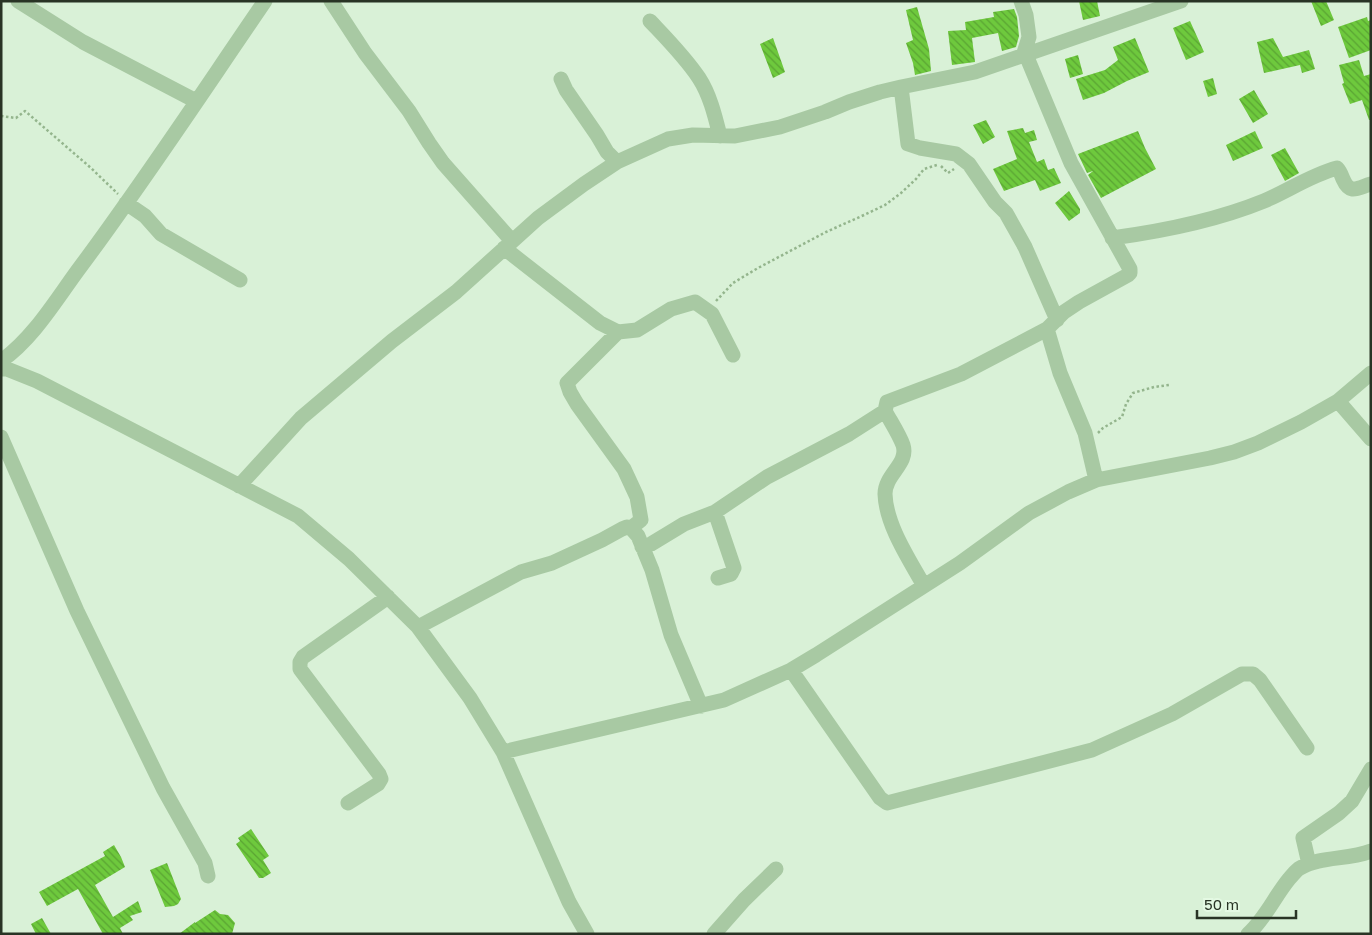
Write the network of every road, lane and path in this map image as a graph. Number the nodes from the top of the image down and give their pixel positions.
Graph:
1 (18, 1) edge
2 (265, 1) edge
3 (331, 1) edge
4 (1021, 1) edge
5 (1181, 1) edge
6 (650, 21) dead end
7 (1024, 56) junction
8 (560, 79) dead end
9 (901, 87) junction
10 (196, 101) junction
11 (1, 116) edge
12 (720, 136) junction
13 (966, 161) junction
14 (617, 162) junction
15 (1371, 184) edge
16 (126, 203) junction
17 (1112, 238) junction
18 (508, 245) junction
19 (240, 280) dead end
20 (712, 314) junction
21 (1052, 324) junction
22 (618, 332) junction
23 (733, 355) dead end
24 (1, 361) edge
25 (1, 369) edge
26 (1371, 373) edge
27 (1169, 385) dead end
28 (1338, 401) junction
29 (885, 411) junction
30 (1, 437) edge
31 (1371, 439) edge
32 (1088, 443) junction
33 (1096, 480) junction
34 (239, 486) junction
35 (715, 512) junction
36 (631, 528) junction
37 (642, 547) junction
38 (718, 578) dead end
39 (924, 586) junction
40 (388, 597) junction
41 (418, 627) junction
42 (791, 670) junction
43 (702, 706) junction
44 (1307, 748) dead end
45 (502, 752) junction
46 (1371, 769) edge
47 (348, 803) dead end
48 (1371, 851) edge
49 (1309, 864) junction
50 (776, 869) dead end
51 (208, 876) dead end
52 (587, 934) edge
53 (714, 934) edge
54 (1248, 934) edge

1 - 10 street
2 - 10 street
3 - 18 street
4 - 7 street
5 - 7 street
6 - 12 street
7 - 9 street
7 - 17 street
8 - 14 street
9 - 12 street
9 - 13 street
10 - 16 street
11 - 16 path
12 - 14 street
13 - 20 path
13 - 21 street
14 - 18 street
15 - 17 street
16 - 19 street
16 - 24 street
17 - 21 street
18 - 22 street
18 - 34 street
20 - 22 street
20 - 23 street
21 - 29 street
21 - 32 street
22 - 36 street
25 - 34 street
26 - 28 street
27 - 32 path
28 - 31 street
28 - 33 street
29 - 35 street
29 - 39 street
30 - 51 street
32 - 33 street
33 - 39 street
34 - 40 street
35 - 37 street
35 - 38 street
36 - 37 street
36 - 41 street
37 - 43 street
39 - 42 street
40 - 41 street
40 - 47 street
41 - 45 street
42 - 43 street
42 - 44 street
43 - 45 street
45 - 52 street
46 - 49 street
48 - 49 street
49 - 54 street
50 - 53 street

